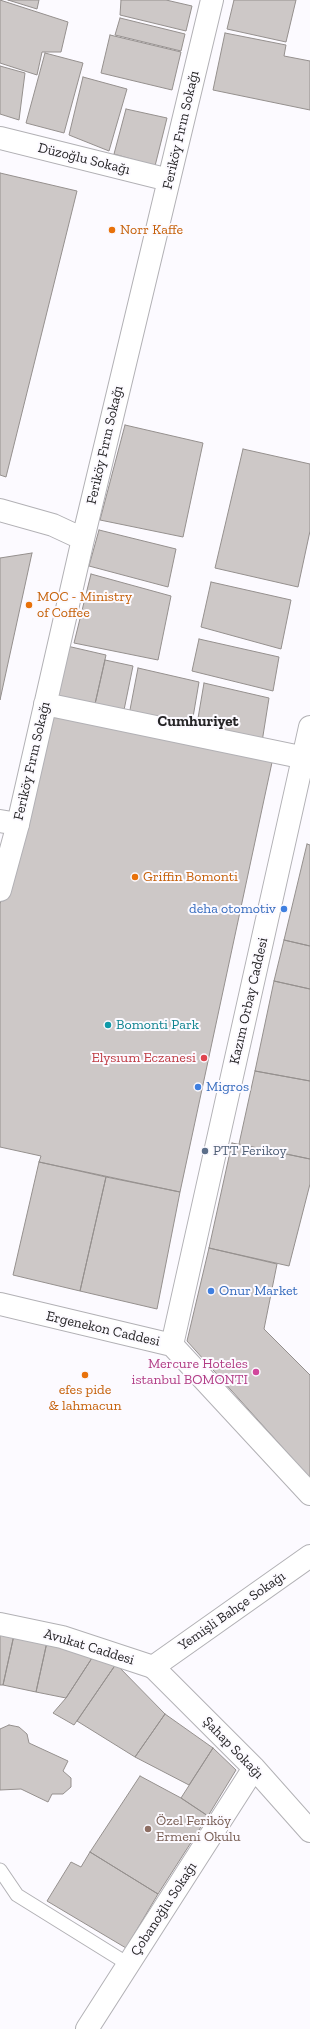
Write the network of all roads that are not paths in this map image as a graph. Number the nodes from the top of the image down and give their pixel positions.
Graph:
1 (212, 0) edge
2 (0, 138) edge
3 (169, 180) junction
4 (0, 510) edge
5 (83, 539) junction
6 (45, 704) junction
7 (310, 727) edge
8 (307, 758) edge
9 (9, 822) edge
10 (0, 890) edge
11 (0, 1304) edge
12 (172, 1345) junction
13 (310, 1494) edge
14 (310, 1556) edge
15 (0, 1624) edge
16 (153, 1667) junction
17 (254, 1768) junction
18 (310, 1831) edge
19 (0, 1870) edge
20 (128, 1964) junction
21 (87, 2029) edge

1 - 3 street, Feriköy Fırın Sokağı
2 - 3 street, Düzoğlu Sokağı
3 - 5 street, Feriköy Fırın Sokağı
4 - 5 street
5 - 6 street, Feriköy Fırın Sokağı
6 - 8 street
6 - 9 street, Feriköy Fırın Sokağı
7 - 8 street, Kazım Orbay Caddesi
8 - 12 street, Kazım Orbay Caddesi
9 - 10 street, Feriköy Fırın Sokağı
11 - 12 street, Ergenekon Caddesi
12 - 13 street, Ergenekon Caddesi
14 - 16 street, Yemişli Bahçe Sokağı
15 - 16 street, Avukat Caddesi
16 - 17 street, Şahap Sokağı
17 - 18 street, Şahap Sokağı
17 - 20 street, Çobanoğlu Sokağı
19 - 20 lane
20 - 21 street, Çobanoğlu Sokağı

